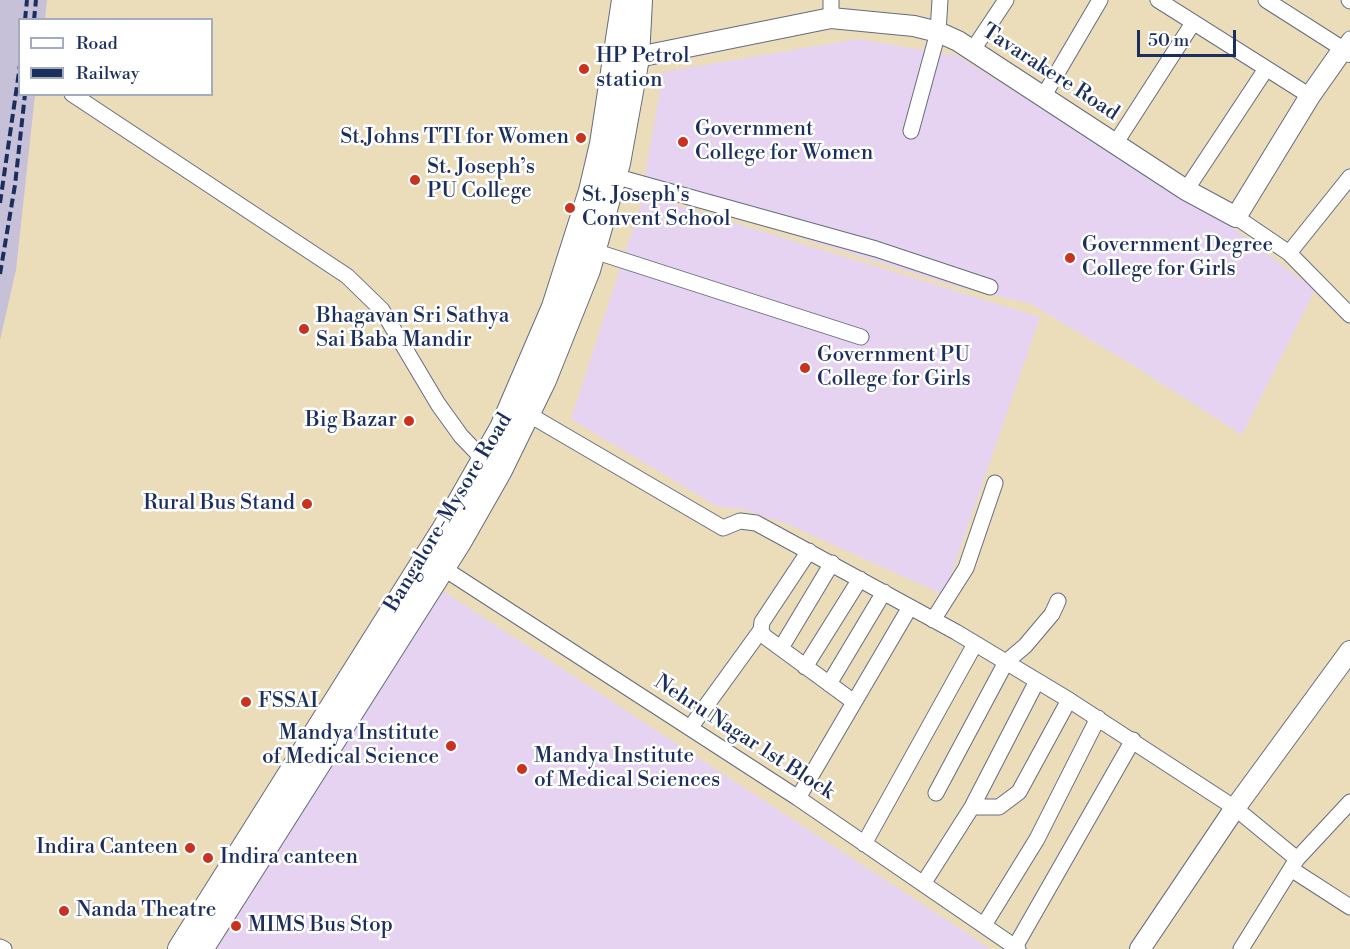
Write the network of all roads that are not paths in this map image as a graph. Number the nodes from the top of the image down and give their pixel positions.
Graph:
1 (624, 0) edge
2 (640, 0) edge
3 (940, 0) edge
4 (1006, 0) edge
5 (1100, 0) edge
6 (1158, 0) edge
7 (1266, 0) edge
8 (831, 9) edge
9 (1193, 22) junction
10 (938, 32) junction
11 (1348, 47) edge
12 (972, 51) junction
13 (627, 59) junction
14 (1266, 69) junction
15 (75, 96) edge
16 (1310, 96) junction
17 (1043, 97) junction
18 (911, 131) dead end
19 (1115, 144) junction
20 (614, 176) junction
21 (1350, 177) edge
22 (1186, 190) junction
23 (1236, 217) junction
24 (594, 251) junction
25 (1290, 253) junction
26 (990, 287) dead end
27 (1350, 315) edge
28 (861, 338) dead end
29 (528, 414) junction
30 (484, 461) junction
31 (995, 483) dead end
32 (809, 551) junction
33 (832, 563) junction
34 (443, 568) junction
35 (860, 579) junction
36 (884, 592) junction
37 (1058, 601) dead end
38 (910, 607) junction
39 (933, 620) junction
40 (761, 630) junction
41 (975, 644) junction
42 (781, 648) junction
43 (1350, 651) edge
44 (1006, 662) junction
45 (805, 667) junction
46 (1037, 681) junction
47 (829, 684) junction
48 (1069, 700) junction
49 (854, 702) junction
50 (1098, 718) junction
51 (690, 728) junction
52 (1133, 740) junction
53 (936, 793) dead end
54 (798, 798) junction
55 (1350, 802) edge
56 (972, 807) junction
57 (1235, 808) junction
58 (864, 844) junction
59 (1294, 864) junction
60 (923, 884) junction
61 (1350, 907) edge
62 (984, 926) junction
63 (1016, 948) edge
64 (180, 949) edge
65 (201, 949) edge
66 (1140, 949) edge
67 (1241, 949) edge

1 - 13 main road, Bangalore-Mysore Road
2 - 13 main road, Bangalore-Mysore Road
3 - 10 street
4 - 12 street
5 - 17 street
6 - 9 street
7 - 11 street
8 - 10 street, Tavarakere Road
8 - 13 street, Tavarakere Road
9 - 14 street
9 - 19 street
10 - 12 street, Tavarakere Road
10 - 18 street
11 - 16 street
12 - 17 street, Tavarakere Road
13 - 20 main road, Bangalore-Mysore Road
13 - 30 main road, Bangalore-Mysore Road
14 - 16 street
14 - 22 street
15 - 30 street
16 - 23 street
17 - 19 street, Tavarakere Road
19 - 22 street, Tavarakere Road
20 - 24 main road, Bangalore-Mysore Road
20 - 26 street
21 - 25 street
22 - 23 street, Tavarakere Road
23 - 25 street
24 - 28 street
24 - 29 main road, Bangalore-Mysore Road
25 - 27 street
29 - 32 street
29 - 34 main road, Bangalore-Mysore Road
30 - 64 main road, Bangalore-Mysore Road
31 - 39 street
32 - 33 street
32 - 40 street
33 - 35 street
33 - 42 street
34 - 51 street, Nehru Nagar 1st Block
34 - 65 main road, Bangalore-Mysore Road
35 - 36 street
35 - 45 street
36 - 38 street
36 - 47 street
37 - 44 street
38 - 39 street
38 - 49 street
39 - 41 street
40 - 42 street
40 - 51 street
41 - 44 street
41 - 58 street
42 - 45 street
43 - 57 street
44 - 46 street
44 - 53 street
45 - 47 street
46 - 48 street
46 - 56 street
47 - 49 street
48 - 50 street
48 - 56 street
49 - 54 street
50 - 52 street
50 - 62 street
51 - 54 street, Nehru Nagar 1st Block
52 - 57 street
52 - 63 street
54 - 58 street, Nehru Nagar 1st Block
55 - 59 street
56 - 60 street
57 - 59 street
57 - 66 street
58 - 60 street, Nehru Nagar 1st Block
59 - 61 street
59 - 67 street
60 - 62 street, Nehru Nagar 1st Block
62 - 63 street, Nehru Nagar 1st Block

